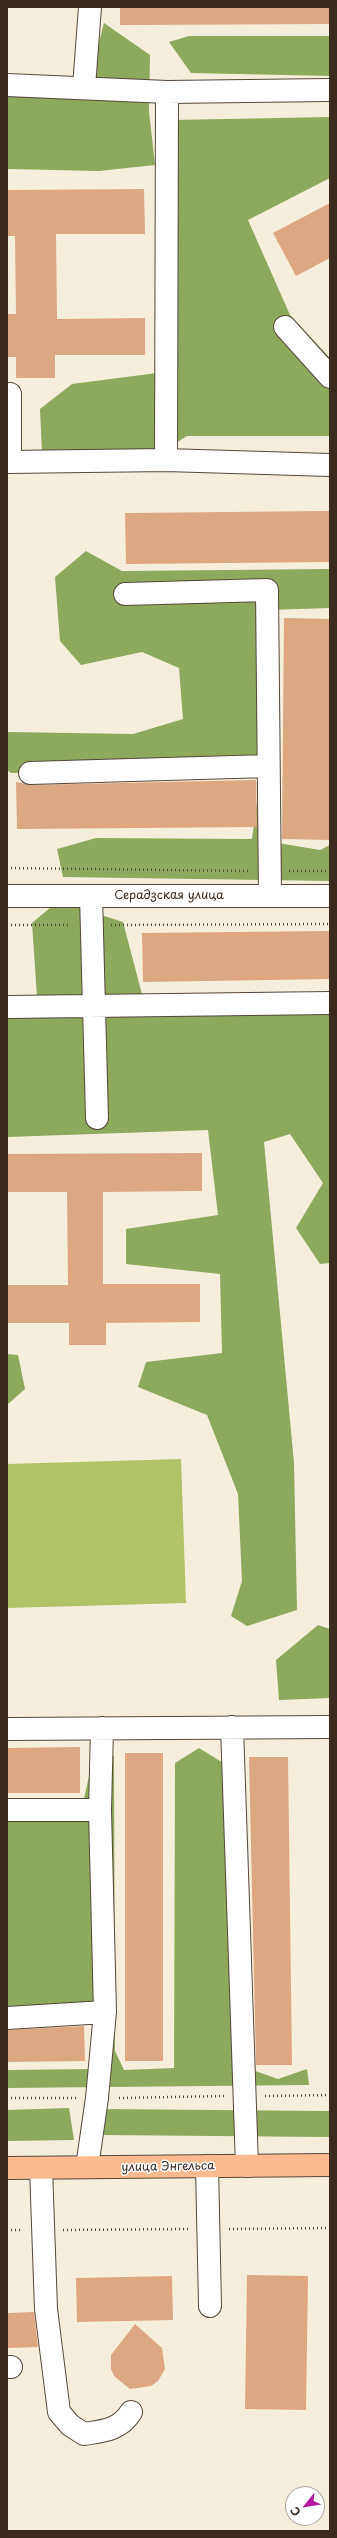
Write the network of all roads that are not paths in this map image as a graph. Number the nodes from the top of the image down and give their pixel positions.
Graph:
1 (90, 7) edge
2 (7, 86) edge
3 (84, 87) junction
4 (330, 90) edge
5 (167, 92) junction
6 (285, 327) dead end
7 (330, 377) edge
8 (10, 394) dead end
9 (166, 460) junction
10 (8, 462) edge
11 (330, 465) edge
12 (125, 594) dead end
13 (268, 766) junction
14 (30, 773) dead end
15 (7, 896) edge
16 (91, 896) junction
17 (270, 896) junction
18 (330, 896) edge
19 (330, 1003) edge
20 (94, 1006) junction
21 (7, 1007) edge
22 (97, 1118) dead end
23 (330, 1726) edge
24 (232, 1727) junction
25 (102, 1728) junction
26 (7, 1729) edge
27 (7, 1810) edge
28 (100, 1810) junction
29 (105, 2012) junction
30 (7, 2018) edge
31 (330, 2165) edge
32 (207, 2166) junction
33 (247, 2166) junction
34 (87, 2167) junction
35 (7, 2168) edge
36 (41, 2168) junction
37 (210, 2306) dead end
38 (131, 2412) dead end

1 - 3 street
2 - 3 street
3 - 5 street
4 - 5 street
5 - 9 street
6 - 7 street
8 - 10 street
9 - 10 street
9 - 11 street
12 - 13 street
13 - 14 street
13 - 17 street
15 - 16 street, Серадзская улица
16 - 17 street, Серадзская улица
16 - 20 street
17 - 18 street, Серадзская улица
19 - 20 street
20 - 21 street
20 - 22 street
23 - 24 street
24 - 25 street
24 - 33 street
25 - 26 street
25 - 28 street
27 - 28 street
28 - 29 street
29 - 30 street
29 - 34 street
31 - 33 main road, улица Энгельса
32 - 33 main road, улица Энгельса
32 - 34 main road, улица Энгельса
32 - 37 street
34 - 36 main road, улица Энгельса
35 - 36 main road, улица Энгельса
36 - 38 street

